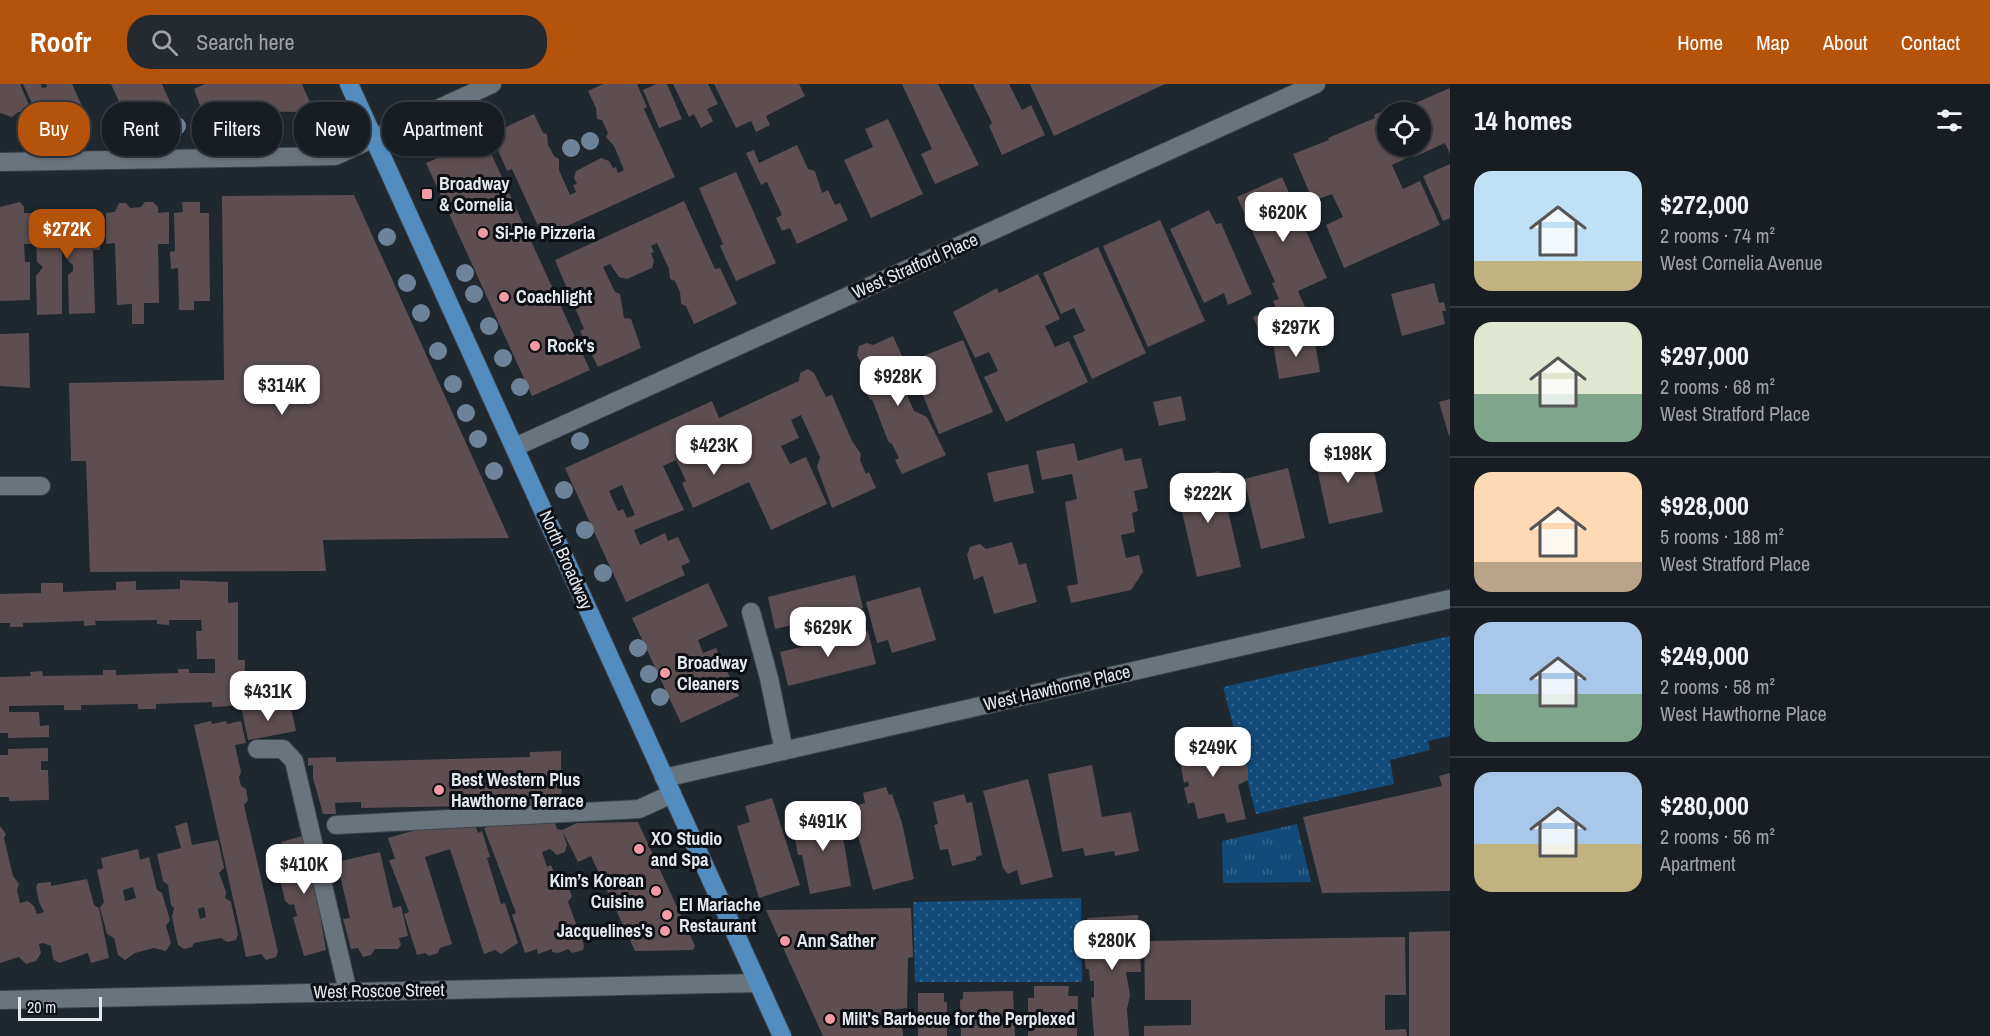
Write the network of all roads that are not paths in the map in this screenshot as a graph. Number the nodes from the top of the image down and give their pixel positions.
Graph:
1 (348, 84) edge
2 (492, 84) edge
3 (1316, 84) edge
4 (373, 138) junction
5 (0, 162) edge
6 (515, 447) junction
7 (0, 486) edge
8 (41, 486) dead end
9 (1450, 598) edge
10 (751, 612) dead end
11 (257, 749) dead end
12 (784, 751) junction
13 (668, 786) junction
14 (336, 825) dead end
15 (757, 983) junction
16 (348, 992) junction
17 (0, 1000) edge
18 (782, 1036) edge

1 - 4 main road, North Broadway
2 - 4 street
3 - 6 street, West Stratford Place
4 - 5 street
4 - 6 main road, North Broadway
6 - 13 main road, North Broadway
7 - 8 street
9 - 12 street, West Hawthorne Place
10 - 12 street
11 - 16 street
12 - 13 street, West Hawthorne Place
13 - 14 street, West Hawthorne Place
13 - 15 main road, North Broadway
15 - 16 street, West Roscoe Street
15 - 18 main road, North Broadway
16 - 17 street, West Roscoe Street

